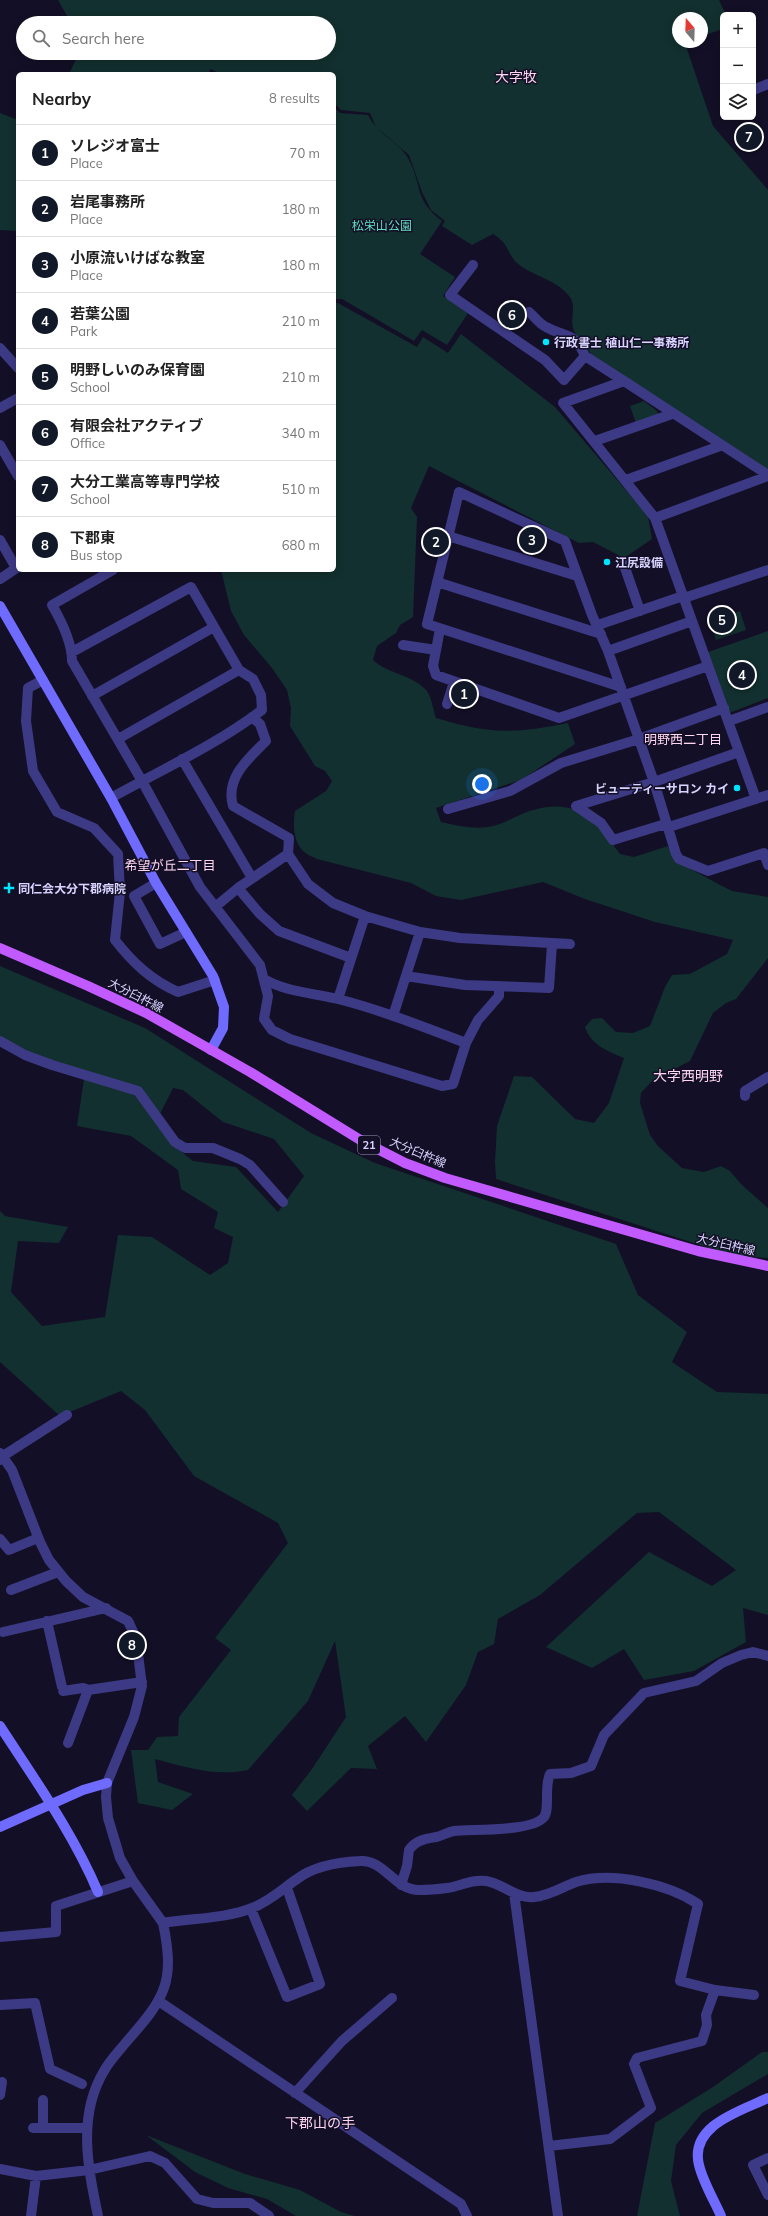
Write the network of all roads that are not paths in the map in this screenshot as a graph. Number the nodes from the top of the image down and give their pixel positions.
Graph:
1 (768, 84) edge
2 (756, 89) edge
3 (474, 265) dead end
4 (529, 312) dead end
5 (0, 348) edge
6 (585, 356) junction
7 (16, 366) edge
8 (624, 381) junction
9 (16, 399) edge
10 (0, 408) edge
11 (672, 414) junction
12 (595, 442) junction
13 (0, 445) edge
14 (720, 446) junction
15 (14, 458) edge
16 (768, 476) edge
17 (626, 480) junction
18 (655, 518) junction
19 (448, 536) junction
20 (0, 540) edge
21 (623, 562) dead end
22 (16, 565) edge
23 (16, 568) edge
24 (768, 570) edge
25 (110, 572) edge
26 (577, 576) junction
27 (0, 579) edge
28 (437, 582) junction
29 (684, 598) junction
30 (0, 606) edge
31 (640, 611) junction
32 (692, 621) junction
33 (214, 627) junction
34 (440, 629) junction
35 (600, 629) junction
36 (403, 645) dead end
37 (436, 650) junction
38 (72, 652) junction
39 (608, 652) junction
40 (708, 666) junction
41 (239, 670) junction
42 (43, 680) junction
43 (454, 682) junction
44 (622, 692) junction
45 (92, 696) junction
46 (447, 704) dead end
47 (768, 707) edge
48 (724, 708) junction
49 (252, 717) junction
50 (729, 721) junction
51 (118, 739) junction
52 (639, 739) junction
53 (739, 752) junction
54 (182, 759) junction
55 (142, 781) junction
56 (654, 782) junction
57 (768, 795) edge
58 (111, 798) junction
59 (756, 798) junction
60 (448, 810) dead end
61 (669, 827) junction
62 (288, 854) junction
63 (768, 865) edge
64 (252, 878) junction
65 (156, 883) junction
66 (238, 888) junction
67 (215, 907) junction
68 (365, 916) junction
69 (186, 932) junction
70 (420, 932) junction
71 (552, 944) junction
72 (570, 944) dead end
73 (0, 948) edge
74 (351, 958) junction
75 (406, 976) junction
76 (264, 979) junction
77 (215, 980) junction
78 (499, 987) junction
79 (338, 999) junction
80 (393, 1016) junction
81 (0, 1041) edge
82 (466, 1043) junction
83 (211, 1050) junction
84 (768, 1077) edge
85 (745, 1096) dead end
86 (283, 1202) dead end
87 (768, 1266) edge
88 (67, 1415) dead end
89 (1, 1457) edge
90 (38, 1538) junction
91 (0, 1539) edge
92 (58, 1572) junction
93 (11, 1590) dead end
94 (106, 1608) junction
95 (47, 1621) junction
96 (3, 1632) dead end
97 (768, 1656) edge
98 (142, 1682) junction
99 (88, 1690) junction
100 (0, 1726) edge
101 (68, 1743) dead end
102 (107, 1783) junction
103 (51, 1804) junction
104 (0, 1827) edge
105 (133, 1881) junction
106 (401, 1885) junction
107 (287, 1888) junction
108 (98, 1892) junction
109 (514, 1893) junction
110 (251, 1909) junction
111 (163, 1923) junction
112 (0, 1937) edge
113 (715, 1990) junction
114 (754, 1995) dead end
115 (392, 1998) dead end
116 (160, 2002) junction
117 (0, 2006) edge
118 (2, 2082) dead end
119 (82, 2084) dead end
120 (295, 2093) junction
121 (0, 2095) edge
122 (768, 2098) edge
123 (43, 2100) dead end
124 (87, 2128) junction
125 (548, 2146) junction
126 (768, 2158) edge
127 (0, 2170) edge
128 (88, 2170) junction
129 (36, 2176) junction
130 (768, 2195) edge
131 (31, 2216) edge
132 (98, 2216) edge
133 (269, 2216) edge
134 (467, 2216) edge
135 (558, 2216) edge
136 (721, 2216) edge

1 - 2 street
3 - 6 street
4 - 6 street
5 - 7 street
6 - 8 street
8 - 11 street
8 - 12 street
9 - 10 street
11 - 12 street
11 - 14 street
12 - 17 street
13 - 15 street
14 - 16 street
14 - 17 street
16 - 18 street
17 - 18 street
18 - 29 street
19 - 26 street
19 - 26 street
19 - 28 street
20 - 22 street
21 - 31 street
23 - 27 street
24 - 29 street
25 - 38 street
26 - 35 street
28 - 34 street
28 - 35 street
29 - 31 street
29 - 32 street
30 - 42 street
31 - 35 street
32 - 39 street
32 - 40 street
33 - 38 street
33 - 41 street
33 - 45 street
34 - 37 street
34 - 44 street
35 - 39 street
36 - 37 street
37 - 43 street
38 - 45 street
39 - 44 street
40 - 44 street
40 - 48 street
41 - 49 street
41 - 51 street
42 - 58 street
42 - 77 street
43 - 44 street
43 - 46 street
44 - 52 street
45 - 51 street
47 - 50 street
48 - 50 street
48 - 52 street
49 - 54 street
49 - 62 street
50 - 53 street
51 - 55 street
52 - 56 street
52 - 60 street
53 - 56 street
53 - 59 street
54 - 55 street
54 - 64 street
55 - 58 street
55 - 67 street
56 - 61 street
56 - 61 street
57 - 59 street
58 - 65 street
59 - 61 street
61 - 63 street
62 - 64 street
62 - 68 street
64 - 66 street
65 - 69 street
65 - 69 street
66 - 67 street
66 - 74 street
67 - 76 street
68 - 70 street
68 - 74 street
69 - 77 street
70 - 71 street
70 - 75 street
71 - 72 street
71 - 78 street
73 - 83 main road, 大分臼杵線 / 21
74 - 79 street
75 - 78 street
75 - 80 street
76 - 79 street
76 - 82 street
77 - 83 street
78 - 82 street
79 - 80 street
80 - 82 street
81 - 86 street
83 - 87 main road, 大分臼杵線 / 21
84 - 85 street
88 - 89 street
89 - 90 street
90 - 91 street
90 - 92 street
92 - 93 street
92 - 94 street
94 - 95 street
94 - 98 street
95 - 96 street
95 - 99 street
97 - 106 street
98 - 99 street
98 - 102 street
99 - 101 street
100 - 103 street
102 - 103 street
102 - 105 street
103 - 104 street
103 - 108 street
105 - 108 street
105 - 111 street
106 - 107 street
106 - 109 street
107 - 110 street
107 - 110 street
108 - 112 street
109 - 113 street
109 - 125 street
110 - 111 street
111 - 116 street
113 - 114 street
113 - 125 street
115 - 120 street
116 - 120 street
116 - 124 street
117 - 119 street
118 - 121 street
120 - 134 street
122 - 136 street
123 - 124 street
124 - 128 street
125 - 135 street
126 - 130 street
127 - 129 street
128 - 129 street
128 - 132 street
128 - 133 street
129 - 131 street

